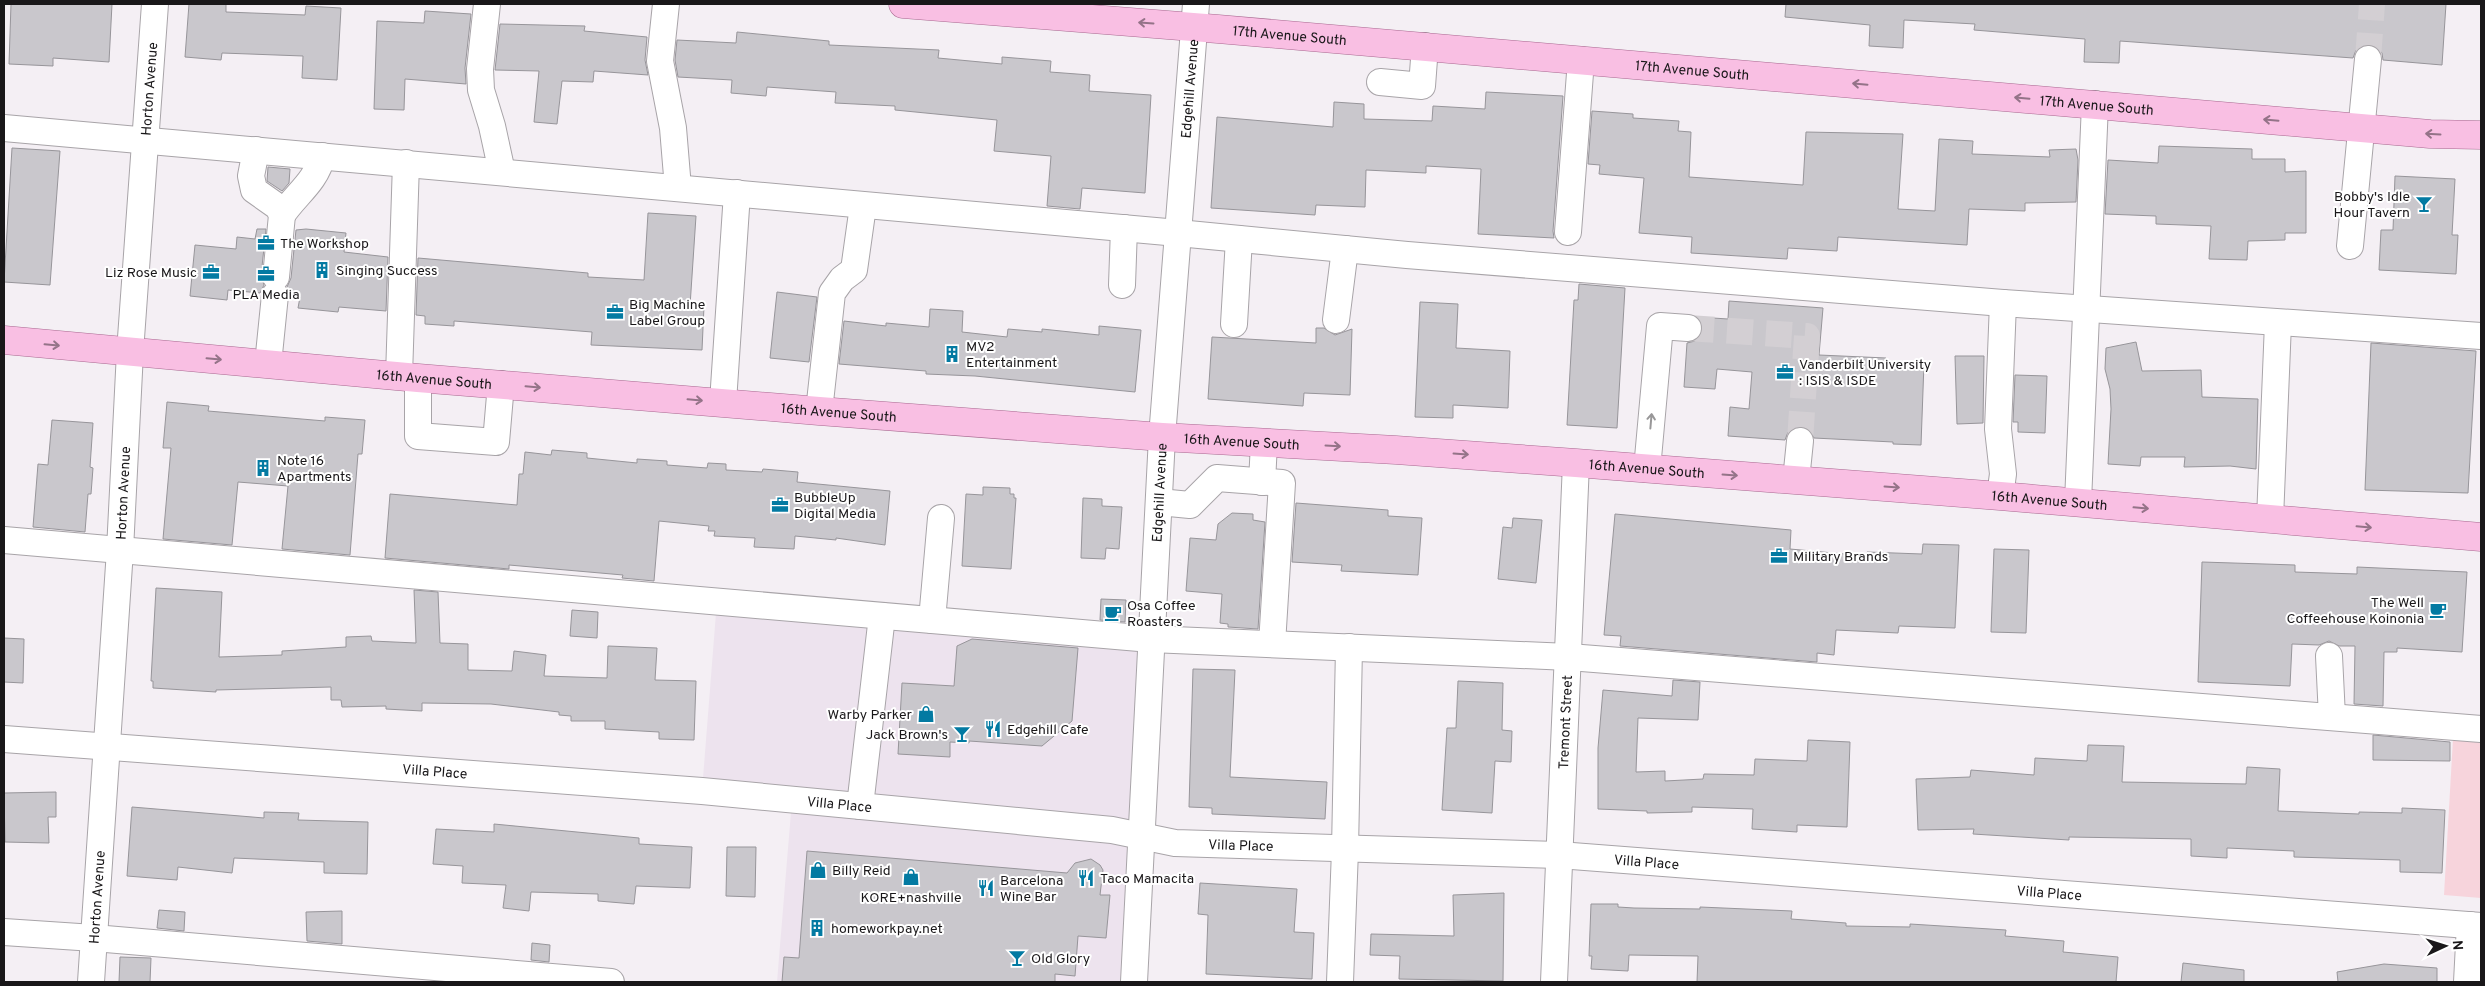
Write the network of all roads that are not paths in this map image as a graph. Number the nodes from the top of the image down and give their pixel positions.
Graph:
1 (155, 4) edge
2 (486, 4) edge
3 (666, 4) edge
4 (903, 4) edge
5 (1195, 15) edge
6 (1424, 46) junction
7 (2368, 59) tunnel mouth
8 (1580, 60) junction
9 (1380, 82) dead end
10 (2095, 104) junction
11 (4, 128) edge
12 (2360, 128) junction
13 (2481, 135) edge
14 (146, 140) junction
15 (256, 150) junction
16 (322, 156) junction
17 (406, 163) junction
18 (502, 172) junction
19 (678, 188) junction
20 (737, 193) junction
21 (863, 206) junction
22 (282, 215) junction
23 (1124, 228) junction
24 (1568, 232) dead end
25 (1178, 233) junction
26 (1240, 239) junction
27 (2350, 246) dead end
28 (1344, 249) junction
29 (1122, 285) dead end
30 (2004, 303) junction
31 (2088, 309) junction
32 (1336, 320) dead end
33 (2278, 323) junction
34 (1234, 324) dead end
35 (1688, 328) tunnel mouth
36 (2481, 336) edge
37 (4, 340) edge
38 (130, 352) junction
39 (268, 364) junction
40 (408, 377) junction
41 (501, 384) junction
42 (723, 402) junction
43 (819, 411) junction
44 (1162, 437) junction
45 (1220, 440) junction
46 (1800, 441) tunnel mouth
47 (1264, 443) junction
48 (1576, 463) junction
49 (1648, 469) junction
50 (1217, 478) junction
51 (1796, 480) junction
52 (1262, 482) junction
53 (2000, 496) junction
54 (1159, 502) junction
55 (2078, 502) junction
56 (941, 518) dead end
57 (2270, 519) junction
58 (2481, 537) edge
59 (4, 540) edge
60 (120, 550) junction
61 (882, 616) junction
62 (932, 620) junction
63 (1151, 639) junction
64 (1272, 644) junction
65 (1348, 647) junction
66 (1569, 656) junction
67 (2329, 656) dead end
68 (2332, 717) junction
69 (2481, 729) edge
70 (4, 739) edge
71 (107, 748) junction
72 (860, 806) junction
73 (1141, 835) junction
74 (1345, 850) junction
75 (1559, 855) junction
76 (2476, 925) edge
77 (4, 932) edge
78 (94, 938) junction
79 (91, 982) edge
80 (610, 982) edge
81 (1134, 982) edge
82 (1340, 982) edge
83 (1554, 982) edge
84 (2467, 982) edge

1 - 14 street, Horton Avenue
2 - 18 street
3 - 19 street
5 -> 4 main road, 17th Avenue South
5 - 6 main road, 17th Avenue South
5 - 25 street, Edgehill Avenue
6 - 8 main road, 17th Avenue South
6 - 9 street
7 - 12 street
10 -> 8 main road, 17th Avenue South
8 - 24 street
12 -> 10 main road, 17th Avenue South
10 - 31 street
11 - 14 street
13 -> 12 main road, 17th Avenue South
12 - 27 street
14 - 15 street
14 - 38 street, Horton Avenue
15 - 16 street
15 - 22 street
16 - 17 street
16 - 22 street
17 - 18 street
17 - 40 street
18 - 19 street
19 - 20 street
20 - 21 street
20 - 42 street
21 - 23 street
21 - 43 street
22 - 39 street
23 - 25 street
23 - 29 street
25 - 26 street
25 - 44 street, Edgehill Avenue
26 - 28 street
26 - 34 street
28 - 30 street
28 - 32 street
30 - 31 street
30 - 53 street
31 - 33 street
31 - 55 street
33 - 36 street
33 - 57 street
49 -> 35 street
37 -> 38 main road, 16th Avenue South
38 -> 39 main road, 16th Avenue South
38 - 60 street, Horton Avenue
39 - 40 main road, 16th Avenue South
40 - 41 main road, 16th Avenue South
40 - 41 street
41 -> 42 main road, 16th Avenue South
42 - 43 main road, 16th Avenue South
43 - 44 main road, 16th Avenue South
44 - 45 main road, 16th Avenue South
44 - 54 street, Edgehill Avenue
45 - 47 main road, 16th Avenue South
45 - 50 street
46 - 51 street
47 -> 48 main road, 16th Avenue South
47 - 52 street
48 - 49 main road, 16th Avenue South
48 - 66 street, Tremont Street
49 -> 51 main road, 16th Avenue South
50 - 52 street
50 - 54 street
51 -> 53 main road, 16th Avenue South
52 - 64 street
53 - 55 main road, 16th Avenue South
54 - 63 street, Edgehill Avenue
55 -> 57 main road, 16th Avenue South
56 - 62 street
57 -> 58 main road, 16th Avenue South
59 - 60 street
60 - 61 street
60 - 71 street, Horton Avenue
61 - 62 street
61 - 72 street
62 - 63 street
63 - 64 street
63 - 73 street, Edgehill Avenue
64 - 65 street
65 - 66 street
65 - 74 street
66 - 68 street
66 - 75 street, Tremont Street
67 - 68 street
68 - 69 street
70 - 71 street, Villa Place
71 - 72 street, Villa Place
71 - 78 street, Horton Avenue
72 - 73 street, Villa Place
73 - 74 street, Villa Place
73 - 81 street, Edgehill Avenue
74 - 75 street, Villa Place
74 - 82 street
75 - 76 street, Villa Place
75 - 83 street, Tremont Street
76 - 84 street
77 - 78 street
78 - 79 street, Horton Avenue
78 - 80 street

